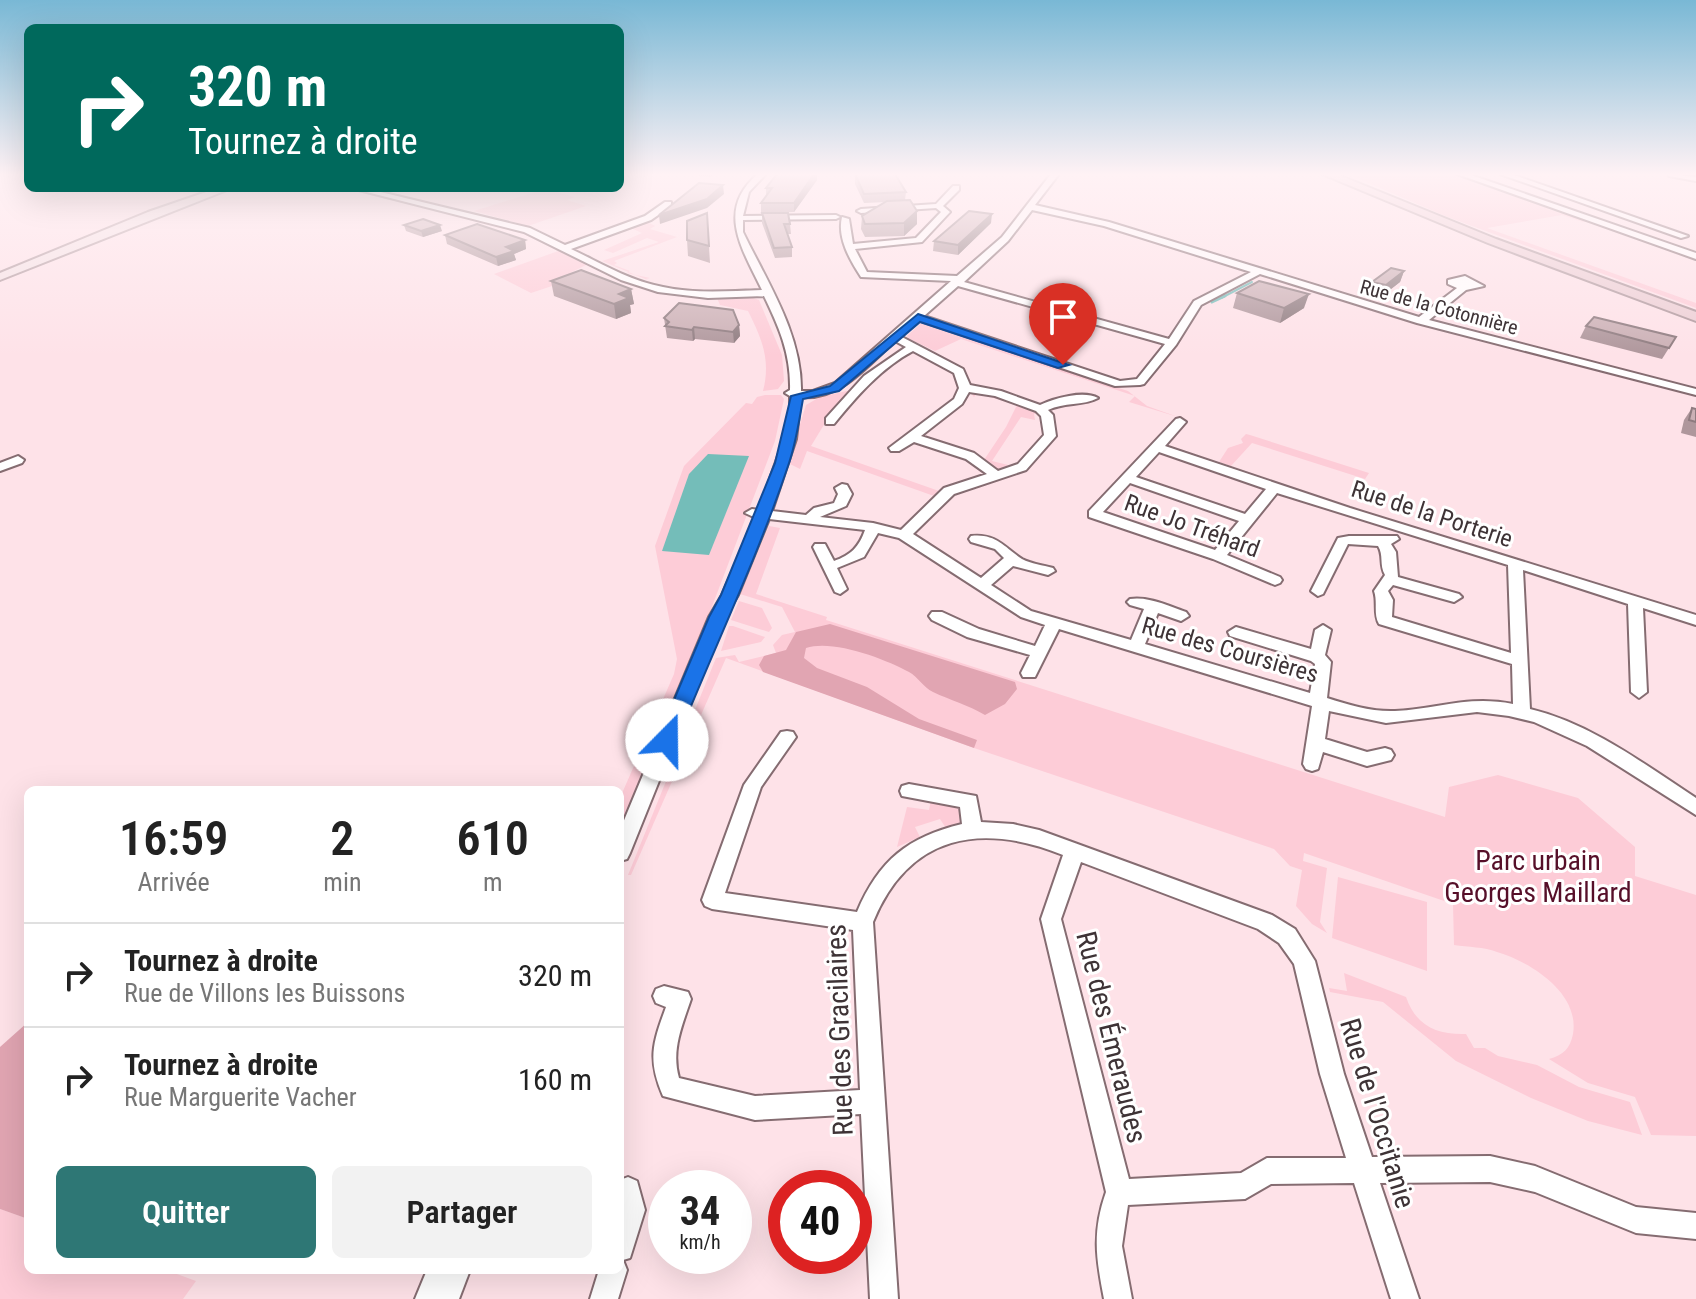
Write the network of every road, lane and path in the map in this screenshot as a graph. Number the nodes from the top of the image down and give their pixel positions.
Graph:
1 (102, 235) edge
2 (537, 235) edge
3 (602, 235) edge
4 (741, 235) edge
5 (847, 235) edge
6 (924, 235) edge
7 (1010, 235) edge
8 (1138, 235) edge
9 (1477, 235) edge
10 (1488, 235) edge
11 (1635, 235) edge
12 (1680, 235) edge
13 (1684, 236) dead end
14 (851, 247) junction
15 (565, 248) junction
16 (1696, 256) edge
17 (1257, 272) junction
18 (0, 277) edge
19 (961, 281) junction
20 (1463, 288) dead end
21 (763, 293) junction
22 (1696, 314) edge
23 (918, 317) junction
24 (1421, 321) junction
25 (894, 337) junction
26 (1172, 343) junction
27 (914, 347) junction
28 (965, 388) junction
29 (795, 392) junction
30 (1695, 392) edge
31 (1092, 398) dead end
32 (1040, 409) junction
33 (830, 421) dead end
34 (1180, 422) dead end
35 (915, 438) junction
36 (1157, 447) junction
37 (895, 448) dead end
38 (18, 460) dead end
39 (0, 467) edge
40 (997, 476) junction
41 (1127, 478) junction
42 (842, 488) dead end
43 (1274, 488) junction
44 (758, 513) junction
45 (808, 520) junction
46 (1248, 520) junction
47 (1395, 525) junction
48 (873, 527) junction
49 (904, 535) junction
50 (976, 539) dead end
51 (1383, 543) junction
52 (820, 547) dead end
53 (1218, 556) junction
54 (1012, 558) junction
55 (1515, 563) junction
56 (829, 566) junction
57 (1048, 571) dead end
58 (1275, 580) dead end
59 (1391, 580) junction
60 (980, 585) junction
61 (840, 589) dead end
62 (1318, 591) dead end
63 (1454, 597) dead end
64 (1635, 600) junction
65 (1135, 602) dead end
66 (1153, 606) junction
67 (937, 616) dead end
68 (1181, 616) dead end
69 (1696, 620) edge
70 (1054, 623) junction
71 (1323, 630) dead end
72 (1236, 632) dead end
73 (1136, 648) junction
74 (1040, 653) junction
75 (1317, 657) junction
76 (1520, 661) junction
77 (1029, 673) dead end
78 (1639, 692) dead end
79 (1318, 701) junction
80 (1522, 713) junction
81 (787, 737) dead end
82 (1315, 743) junction
83 (1385, 755) dead end
84 (1312, 764) dead end
85 (909, 791) dead end
86 (1696, 808) edge
87 (972, 831) junction
88 (624, 843) edge
89 (1074, 852) junction
90 (863, 922) junction
91 (1295, 945) joint
92 (664, 996) dead end
93 (873, 1101) junction
94 (1362, 1168) junction
95 (628, 1190) dead end
96 (1119, 1192) junction
97 (1696, 1226) edge
98 (624, 1235) edge
99 (439, 1274) edge
100 (454, 1274) edge
101 (612, 1274) edge
102 (429, 1299) edge
103 (445, 1299) edge
104 (604, 1299) edge
105 (884, 1299) edge
106 (1118, 1299) edge
107 (1405, 1299) edge

1 - 18 main road
2 - 15 street
3 - 15 street
4 - 21 street
5 - 14 street
6 - 14 street
7 - 19 street
8 - 17 street, Rue de la Cotonnière
9 - 22 highway
10 - 22 highway
11 - 16 street
12 - 13 street
14 - 19 street
15 - 21 street
17 - 24 street, Rue de la Cotonnière
17 - 26 street
19 - 23 street
19 - 26 street
20 - 24 street
21 - 29 street
23 - 25 street
23 - 26 street
24 - 30 street, Rue de la Cotonnière
25 - 27 street
25 - 29 street
27 - 28 street
27 - 33 street
28 - 32 street
28 - 35 street
29 - 44 street
31 - 32 street
32 - 40 street
34 - 36 street
35 - 37 street
35 - 40 street
36 - 41 street
36 - 43 street, Rue de la Porterie
38 - 39 street
40 - 49 street
41 - 46 street
41 - 53 street, Rue Jo Tréhard
42 - 45 street
43 - 46 street
43 - 47 street, Rue de la Porterie
44 - 45 street, Rue des Coursières
44 - 88 street
45 - 48 street, Rue des Coursières
46 - 53 street
47 - 51 street
47 - 55 street, Rue de la Porterie
48 - 49 street, Rue des Coursières
48 - 56 street
49 - 60 street, Rue des Coursières
50 - 54 street
51 - 59 street
51 - 62 street
52 - 56 street
53 - 58 street, Rue Jo Tréhard
54 - 57 street
54 - 60 street
55 - 64 street, Rue de la Porterie
55 - 76 street
56 - 61 street
59 - 63 street
59 - 76 street
60 - 70 street, Rue des Coursières
64 - 69 street, Rue de la Porterie
64 - 78 street
65 - 66 street
66 - 68 street
66 - 73 street
67 - 74 street
70 - 73 street, Rue des Coursières
70 - 74 street
71 - 75 street
72 - 75 street
73 - 79 street, Rue des Coursières
74 - 77 street
75 - 79 street
76 - 80 street
79 - 80 street, Rue des Coursières
79 - 82 street
80 - 86 street, Rue des Coursières
81 - 90 street
82 - 83 street
82 - 84 street
85 - 87 street
87 - 89 street, Rue des Gracilaires
87 - 90 street, Rue des Gracilaires
89 - 91 street, Rue des Gracilaires
89 - 96 street, Rue des Émeraudes
90 - 93 street, Rue des Gracilaires
91 - 94 street, Rue de l'Occitanie
92 - 93 street
93 - 105 street, Rue des Gracilaires
94 - 96 street
94 - 97 street
94 - 107 street, Rue de l'Occitanie
95 - 98 street
96 - 106 street
99 - 102 street
100 - 103 street
101 - 104 street

